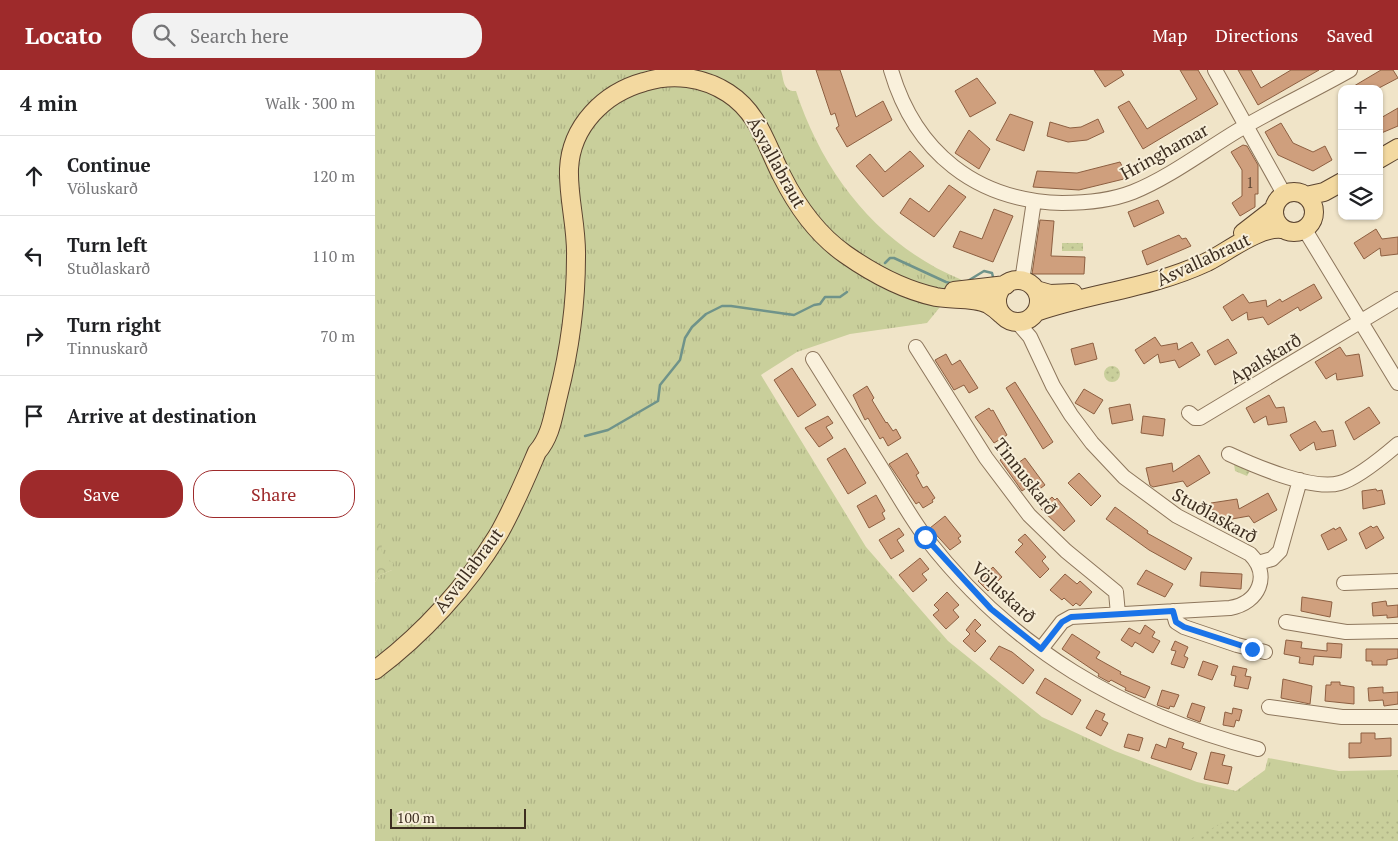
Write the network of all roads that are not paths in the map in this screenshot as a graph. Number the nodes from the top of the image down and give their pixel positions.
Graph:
1 (661, 70) edge
2 (681, 70) edge
3 (891, 70) edge
4 (1215, 70) edge
5 (1350, 70) edge
6 (1246, 126) junction
7 (1398, 148) edge
8 (1398, 156) edge
9 (1383, 157) edge
10 (1383, 165) edge
11 (1338, 184) edge
12 (1338, 193) edge
13 (1306, 196) junction
14 (1034, 201) junction
15 (1279, 202) junction
16 (1315, 213) junction
17 (1283, 230) junction
18 (1305, 230) junction
19 (1021, 285) junction
20 (1398, 299) edge
21 (1022, 316) junction
22 (1360, 322) junction
23 (916, 347) dead end
24 (813, 359) dead end
25 (1398, 383) edge
26 (1189, 413) dead end
27 (1398, 444) edge
28 (537, 452) junction
29 (1229, 454) dead end
30 (1300, 480) junction
31 (1258, 563) junction
32 (1398, 581) edge
33 (1344, 583) dead end
34 (1173, 611) junction
35 (1118, 614) junction
36 (1286, 622) dead end
37 (1398, 631) edge
38 (1041, 649) junction
39 (1265, 652) dead end
40 (375, 670) edge
41 (1269, 707) dead end
42 (1398, 717) edge
43 (1258, 749) dead end

1 - 28 main road, Ásvallabraut
2 - 19 main road, Ásvallabraut
3 - 14 street, Hringhamar
4 - 6 street
5 - 6 street, Hringhamar
6 - 14 street, Hringhamar
6 - 15 street
7 - 9 main road
8 - 10 main road
11 - 13 main road
12 - 16 main road
13 - 15 main road
13 - 16 main road
14 - 19 street
15 - 17 main road
15 - 19 main road, Ásvallabraut
16 - 18 main road
17 - 18 main road
17 - 21 main road, Ásvallabraut
18 - 22 street
19 - 21 main road
19 - 21 main road
20 - 22 street
21 - 28 main road, Ásvallabraut
21 - 31 street, Stuðlaskarð
22 - 25 street
22 - 26 street, Apalskarð
23 - 35 street, Tinnuskarð
24 - 38 street, Völuskarð
27 - 30 street
28 - 40 main road, Ásvallabraut
29 - 30 street
30 - 31 street
31 - 34 street, Stuðlaskarð
32 - 33 street
34 - 35 street, Stuðlaskarð
34 - 39 street
35 - 38 street, Stuðlaskarð
36 - 37 street
38 - 43 street, Völuskarð
41 - 42 street

